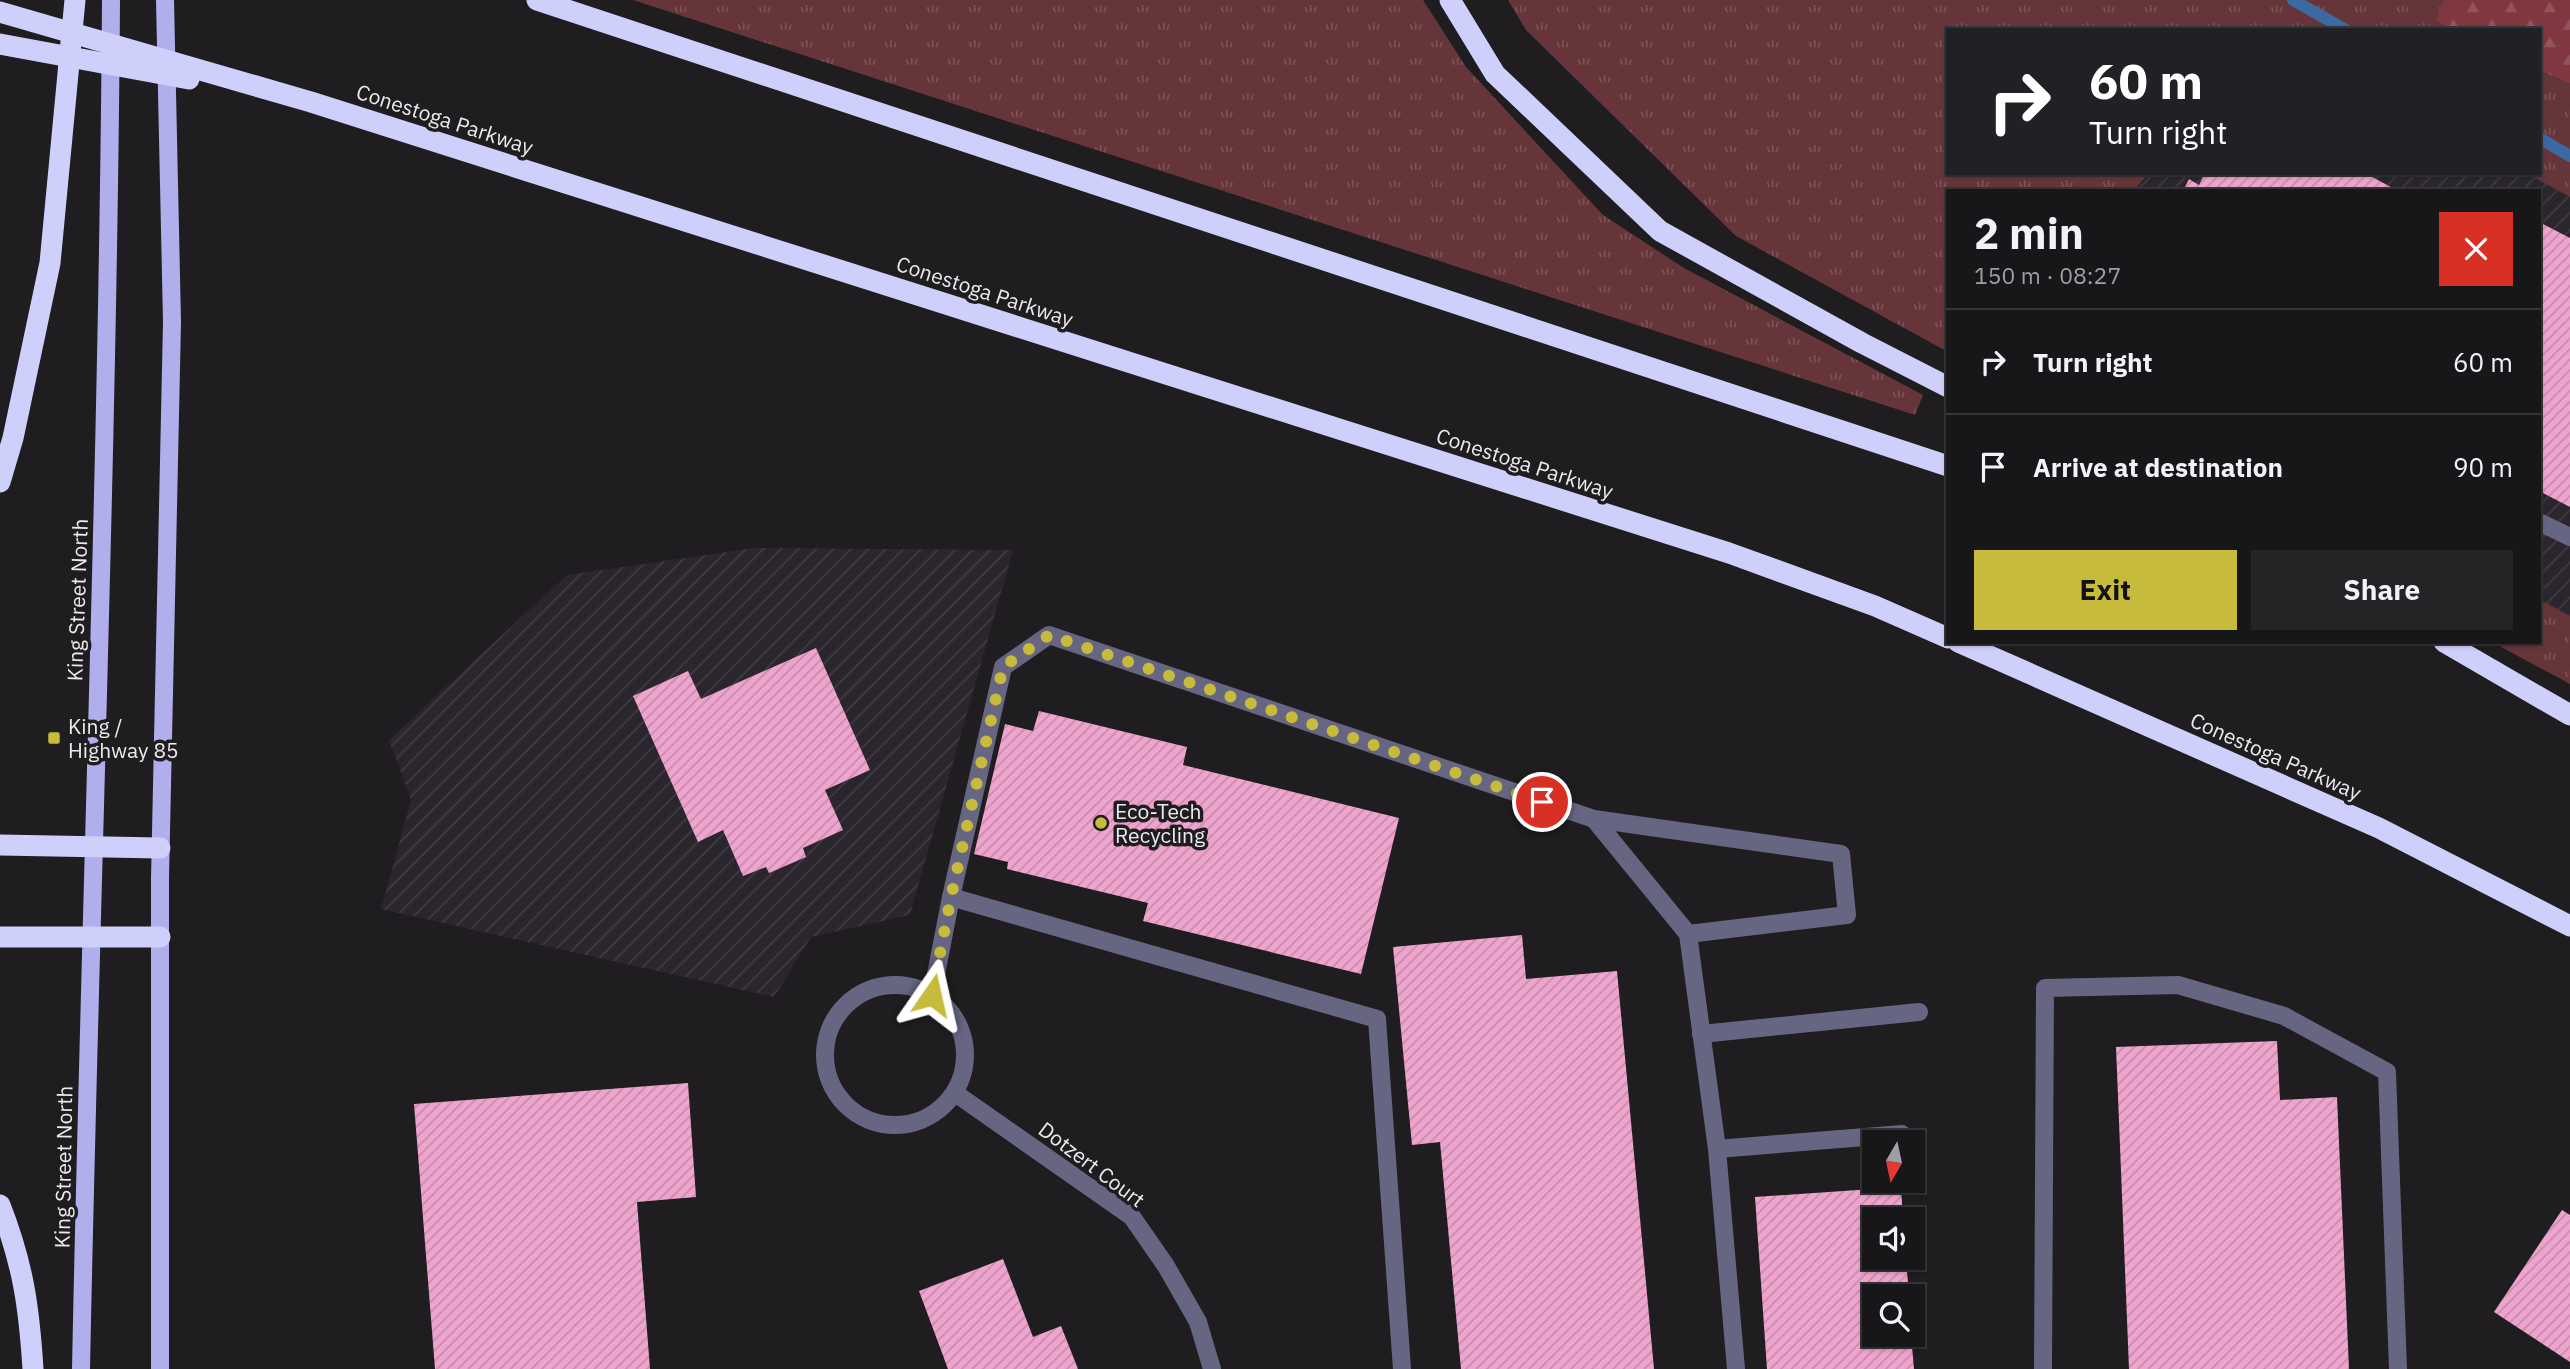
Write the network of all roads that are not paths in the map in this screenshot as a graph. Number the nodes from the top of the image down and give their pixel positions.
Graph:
1 (75, 0) edge
2 (111, 0) edge
3 (164, 0) edge
4 (537, 0) edge
5 (1450, 0) edge
6 (0, 12) edge
7 (0, 44) edge
8 (311, 102) junction
9 (1946, 386) edge
10 (1946, 465) edge
11 (0, 482) edge
12 (2541, 523) edge
13 (2570, 537) edge
14 (1946, 637) edge
15 (1963, 644) edge
16 (2449, 644) edge
17 (2570, 715) edge
18 (1594, 819) junction
19 (0, 845) edge
20 (93, 847) junction
21 (160, 848) junction
22 (951, 897) junction
23 (2570, 926) edge
24 (1688, 934) junction
25 (90, 936) junction
26 (0, 937) edge
27 (160, 937) junction
28 (932, 995) junction
29 (1919, 1012) dead end
30 (1701, 1034) junction
31 (955, 1093) junction
32 (1862, 1138) edge
33 (1717, 1149) junction
34 (0, 1205) edge
35 (33, 1369) edge
36 (81, 1369) edge
37 (160, 1369) edge
38 (1212, 1369) edge
39 (1402, 1369) edge
40 (1736, 1369) edge
41 (2043, 1369) edge
42 (2399, 1369) edge

1 - 11 highway
2 - 20 main road, King Street North
3 - 21 main road
4 - 10 highway
5 - 9 highway
6 - 8 highway, Conestoga Parkway
7 - 8 highway
8 - 14 highway, Conestoga Parkway
12 - 13 street
15 - 23 highway, Conestoga Parkway
16 - 17 highway
18 - 22 street
18 - 24 street
18 - 24 street
19 - 20 highway
20 - 21 highway
20 - 25 main road, King Street North
21 - 27 main road
22 - 28 street
22 - 39 street
24 - 30 street
25 - 26 highway
25 - 27 highway
25 - 36 main road, King Street North
27 - 37 main road
28 - 31 street
28 - 31 street
29 - 30 street
30 - 33 street
31 - 38 street, Dotzert Court
32 - 33 street
33 - 40 street
34 - 35 highway
41 - 42 street

